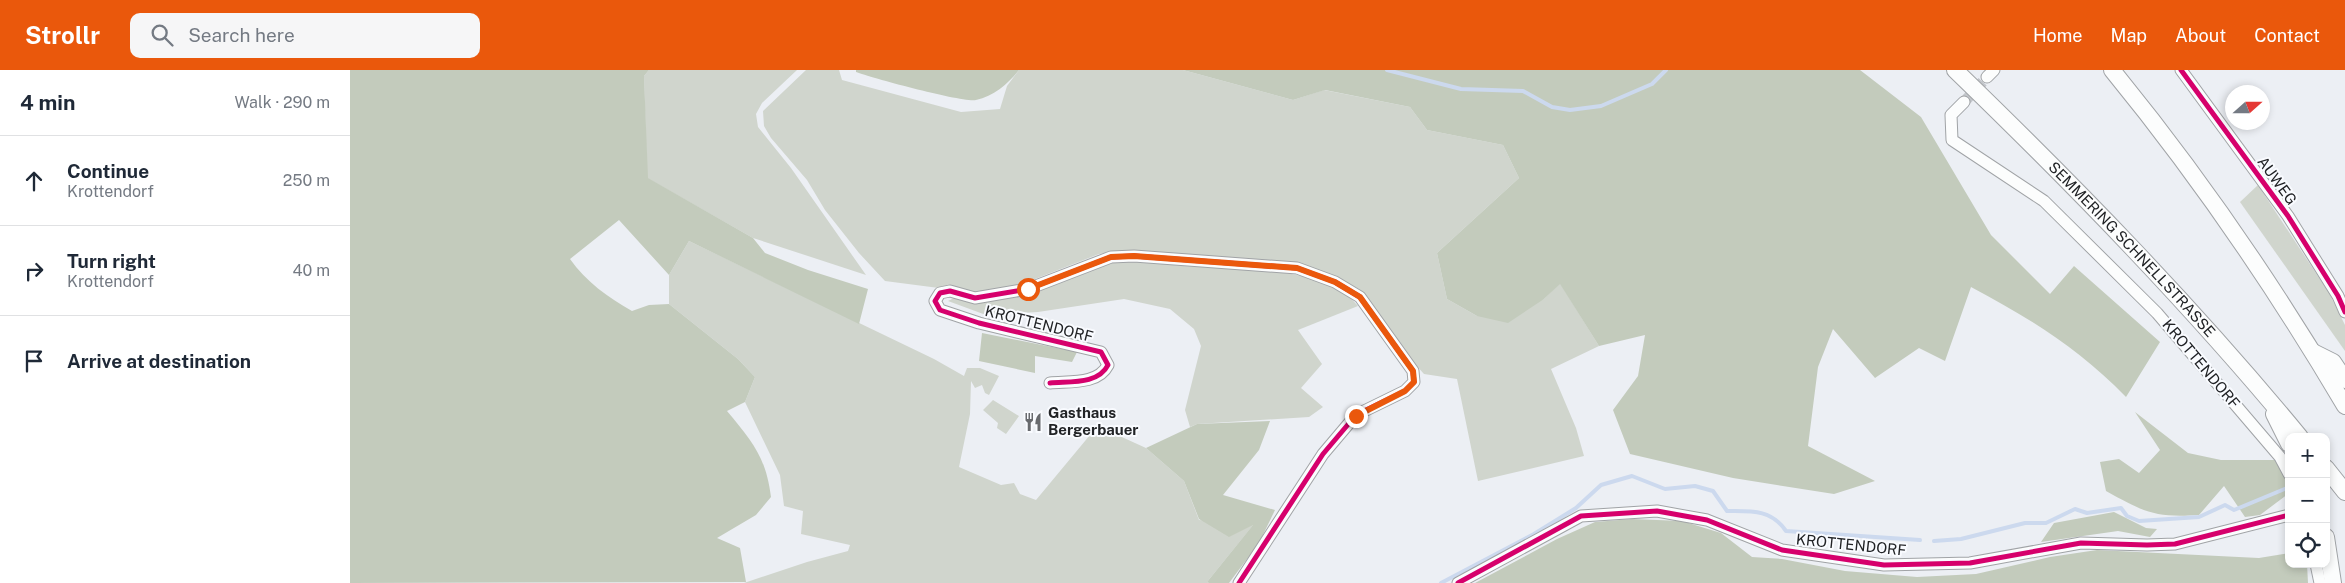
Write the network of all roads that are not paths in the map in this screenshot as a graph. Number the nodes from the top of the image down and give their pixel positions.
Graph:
1 (1955, 70) edge
2 (2112, 70) edge
3 (2181, 70) edge
4 (1964, 102) tunnel mouth
5 (2345, 312) edge
6 (2313, 352) junction
7 (2345, 380) edge
8 (1050, 383) dead end
9 (2264, 393) junction
10 (2345, 406) edge
11 (2297, 433) edge
12 (2285, 436) edge
13 (2285, 466) edge
14 (2330, 473) edge
15 (2345, 492) edge
16 (2285, 516) edge
17 (2330, 563) edge
18 (2317, 568) edge
19 (1239, 583) edge
20 (1458, 583) edge
21 (2320, 583) edge
22 (2333, 583) edge

1 - 9 highway, SEMMERING SCHNELLSTRASSE
2 - 6 highway
3 - 5 street, AUWEG
4 - 13 street, KROTTENDORF
6 - 7 highway
6 - 10 highway
8 - 19 street, KROTTENDORF
9 - 11 highway, SEMMERING SCHNELLSTRASSE
9 - 12 highway
14 - 15 highway
16 - 20 street, KROTTENDORF
17 - 22 highway
18 - 21 street

